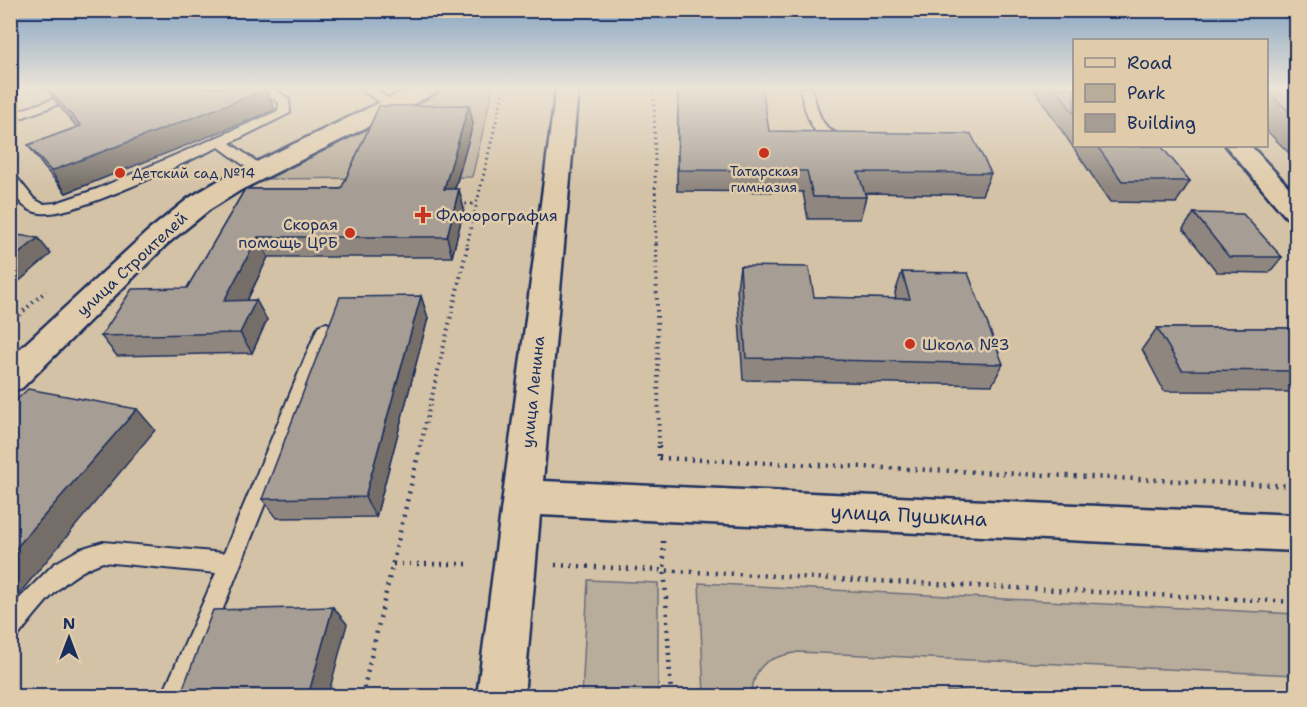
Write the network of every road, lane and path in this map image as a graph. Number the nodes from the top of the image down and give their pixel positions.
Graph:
1 (266, 121) edge
2 (359, 121) edge
3 (496, 121) edge
4 (563, 121) edge
5 (654, 121) edge
6 (813, 121) edge
7 (859, 140) edge
8 (220, 142) junction
9 (1239, 147) edge
10 (259, 170) junction
11 (10, 178) edge
12 (451, 204) edge
13 (475, 204) junction
14 (1296, 211) edge
15 (326, 329) edge
16 (10, 379) edge
17 (659, 458) junction
18 (1296, 486) edge
19 (521, 497) junction
20 (661, 504) junction
21 (1296, 533) edge
22 (231, 564) junction
23 (393, 564) junction
24 (514, 564) junction
25 (665, 569) junction
26 (1296, 602) edge
27 (10, 627) edge
28 (175, 696) edge
29 (362, 696) edge
30 (500, 696) edge
31 (671, 696) edge

1 - 8 lane
2 - 10 main road, улица Строителей
3 - 13 path
4 - 19 main road, улица Ленина
5 - 17 path
6 - 7 lane
8 - 10 lane
8 - 11 lane
9 - 14 main road
10 - 16 main road, улица Строителей
12 - 13 path
13 - 23 path
15 - 22 lane
17 - 18 path
17 - 20 path
19 - 20 main road, улица Пушкина
19 - 24 main road, улица Ленина
20 - 21 main road, улица Пушкина
20 - 25 path
22 - 27 lane
22 - 28 lane
23 - 24 path
23 - 29 path
24 - 25 path
24 - 30 main road, улица Ленина
25 - 26 path
25 - 31 path

